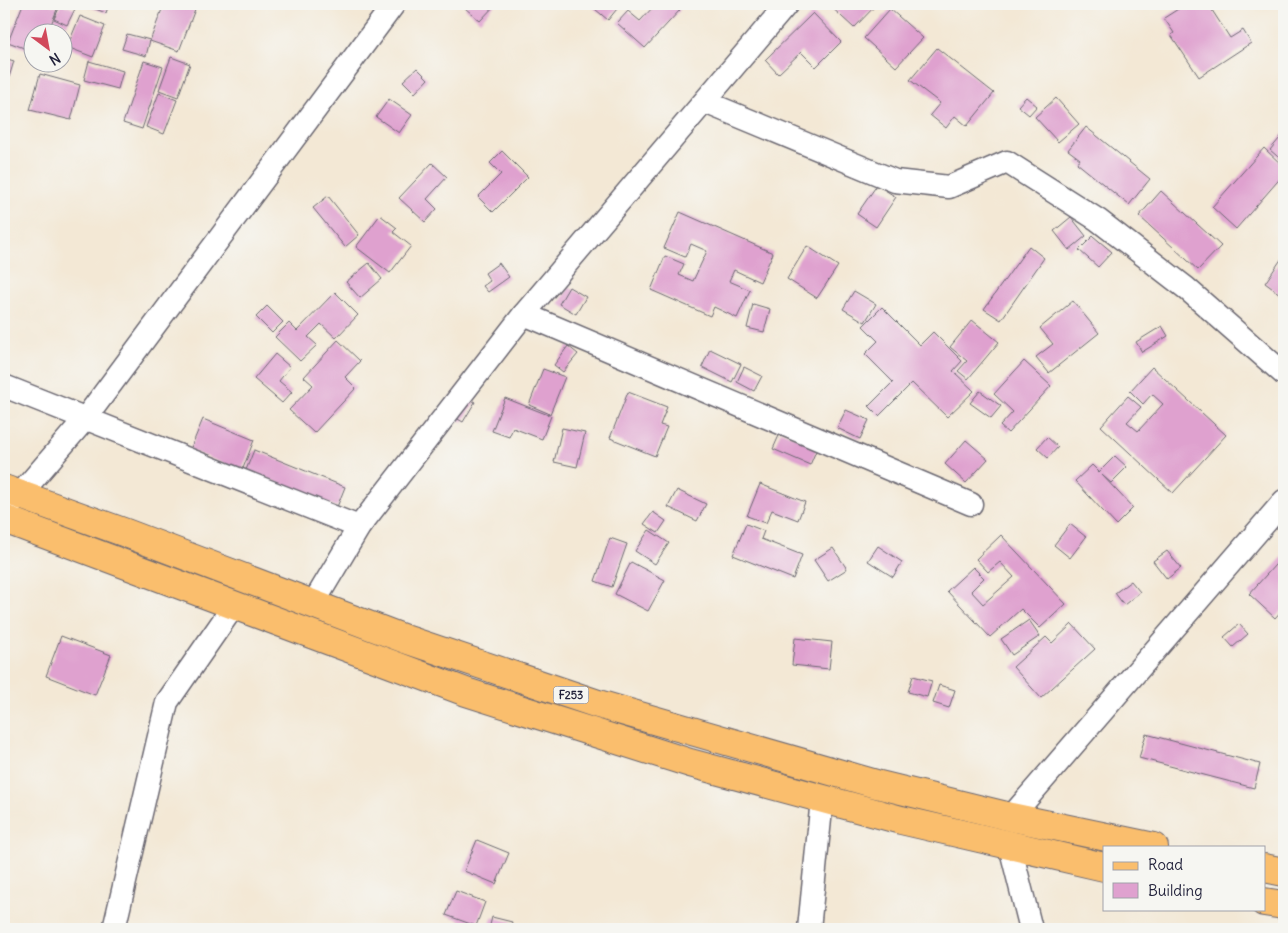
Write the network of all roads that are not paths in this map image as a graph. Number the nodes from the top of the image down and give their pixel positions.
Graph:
1 (394, 4) edge
2 (787, 4) edge
3 (705, 102) junction
4 (524, 314) junction
5 (1284, 374) edge
6 (4, 386) edge
7 (85, 419) junction
8 (9, 499) edge
9 (971, 504) dead end
10 (1283, 505) edge
11 (4, 519) edge
12 (359, 527) junction
13 (235, 604) junction
14 (312, 604) junction
15 (822, 799) junction
16 (1011, 817) junction
17 (1010, 846) junction
18 (1149, 846) edge
19 (1103, 867) edge
20 (1266, 868) edge
21 (1284, 872) edge
22 (1266, 902) edge
23 (1284, 905) edge
24 (114, 929) edge
25 (809, 929) edge
26 (1031, 929) edge

1 - 7 street
2 - 3 street
3 - 4 street
3 - 5 street
4 - 9 street
4 - 12 street
6 - 7 street
7 - 8 street
7 - 12 street
8 - 14 main road, F253
10 - 16 street
11 - 13 main road, F253
12 - 14 street
13 - 15 main road, F253
13 - 24 street
14 - 16 main road, F253
15 - 17 main road, F253
15 - 25 street
16 - 18 main road, F253
17 - 19 main road, F253
17 - 26 street
20 - 21 main road
22 - 23 main road

